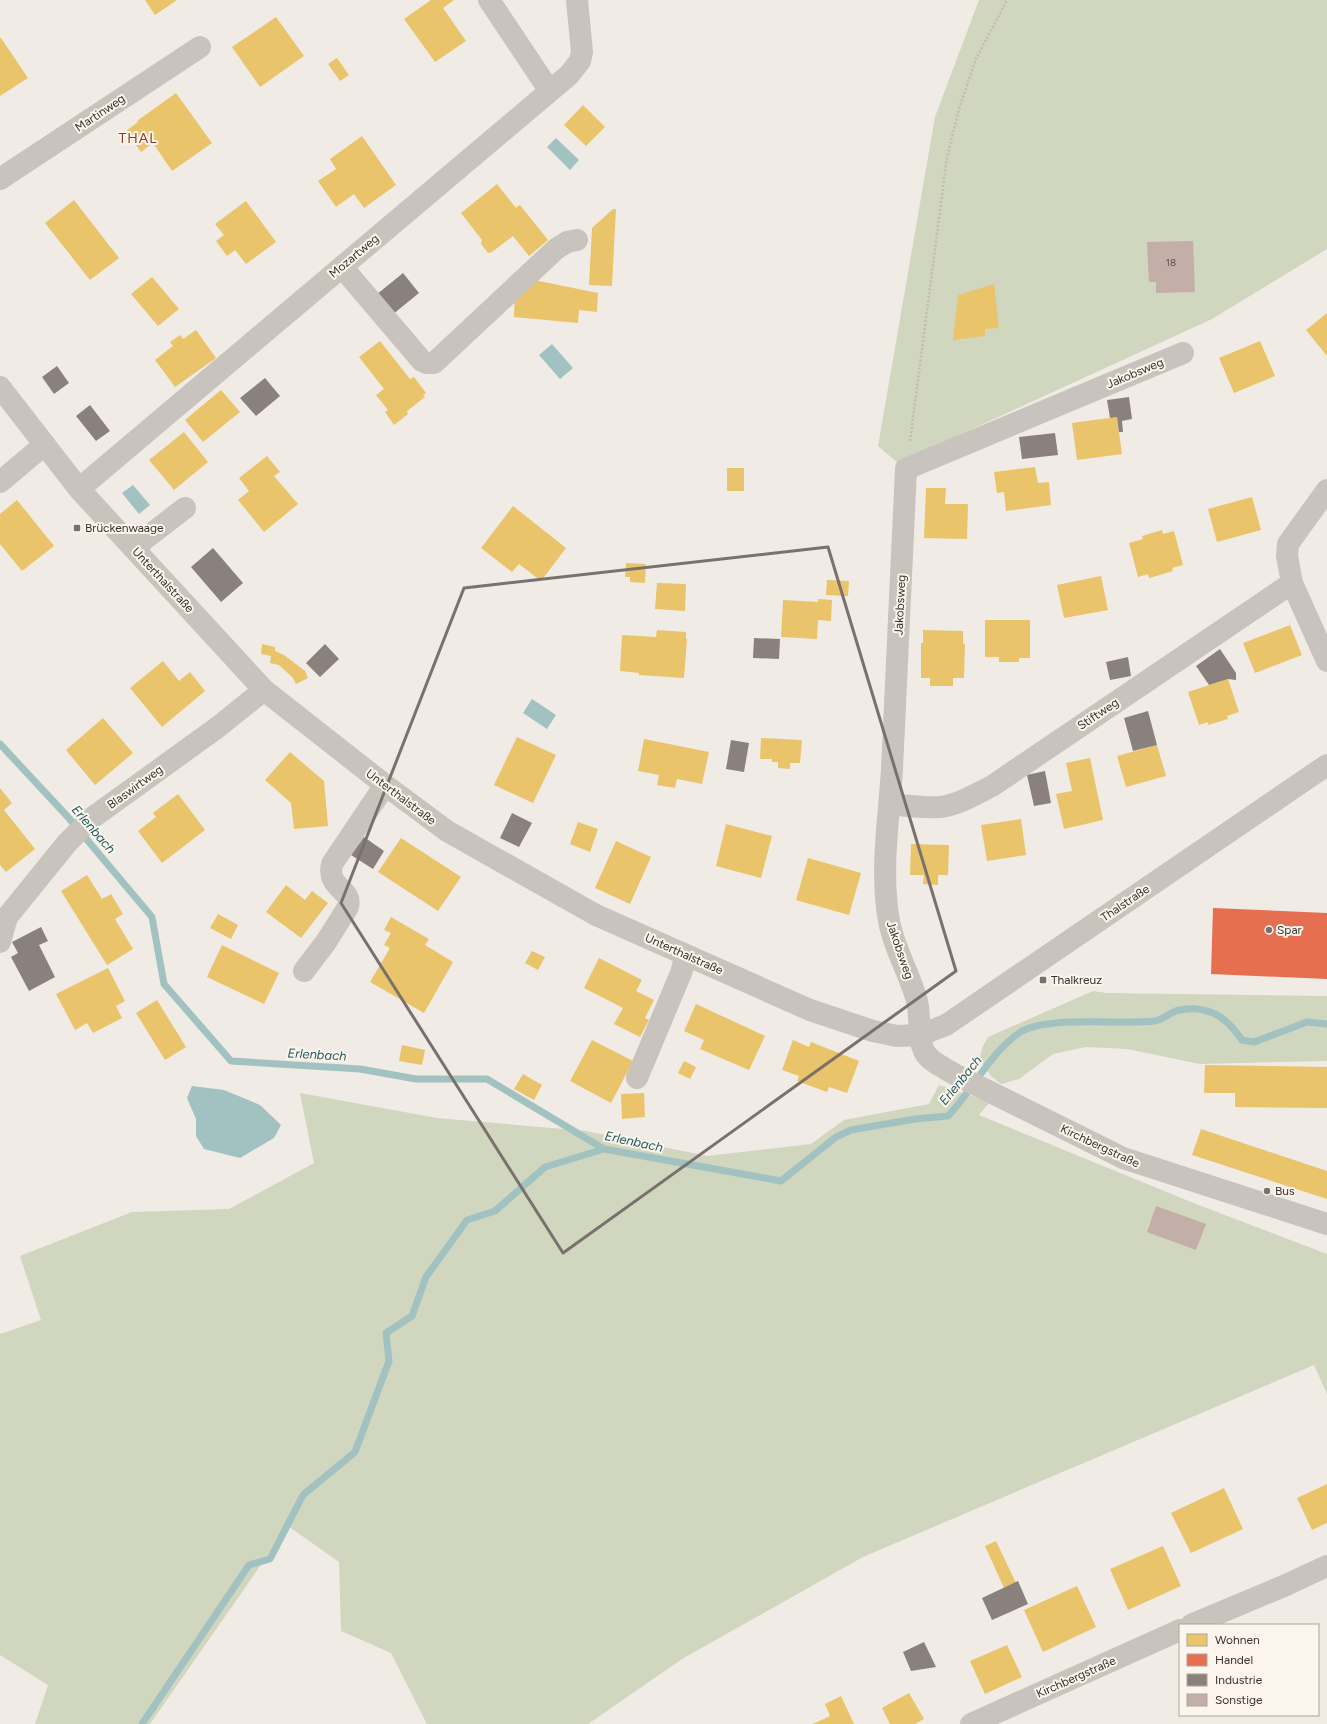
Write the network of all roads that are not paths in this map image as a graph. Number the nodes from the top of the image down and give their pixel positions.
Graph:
1 (489, 0) edge
2 (578, 0) edge
3 (200, 47) dead end
4 (551, 90) junction
5 (0, 179) edge
6 (577, 240) dead end
7 (342, 267) junction
8 (1184, 353) dead end
9 (0, 387) edge
10 (44, 445) junction
11 (0, 482) edge
12 (80, 489) junction
13 (1327, 490) edge
14 (185, 508) dead end
15 (133, 548) junction
16 (1292, 583) junction
17 (1327, 661) edge
18 (264, 690) junction
19 (1327, 765) edge
20 (385, 785) junction
21 (890, 804) junction
22 (0, 942) edge
23 (686, 955) junction
24 (304, 971) dead end
25 (920, 1036) junction
26 (637, 1078) dead end
27 (1327, 1224) edge
28 (1327, 1566) edge
29 (1193, 1624) edge
30 (1179, 1630) edge
31 (971, 1724) edge

1 - 4 street
2 - 4 street, Mozartweg
3 - 5 street, Martinweg
4 - 7 street, Mozartweg
6 - 7 street
7 - 12 street, Mozartweg
8 - 21 street, Jakobsweg
9 - 10 street, Unterthalstraße
10 - 11 street
10 - 12 street, Unterthalstraße
12 - 15 street, Unterthalstraße
13 - 16 street
14 - 15 street
15 - 18 street, Unterthalstraße
16 - 17 street
16 - 21 street, Stiftweg
18 - 20 street, Unterthalstraße
18 - 22 street, Blaswirtweg
19 - 25 street, Thalstraße
20 - 23 street, Unterthalstraße
20 - 24 street
21 - 25 street, Jakobsweg
23 - 25 street, Unterthalstraße
23 - 26 street
25 - 27 street, Kirchbergstraße
28 - 29 street
30 - 31 street, Kirchbergstraße

